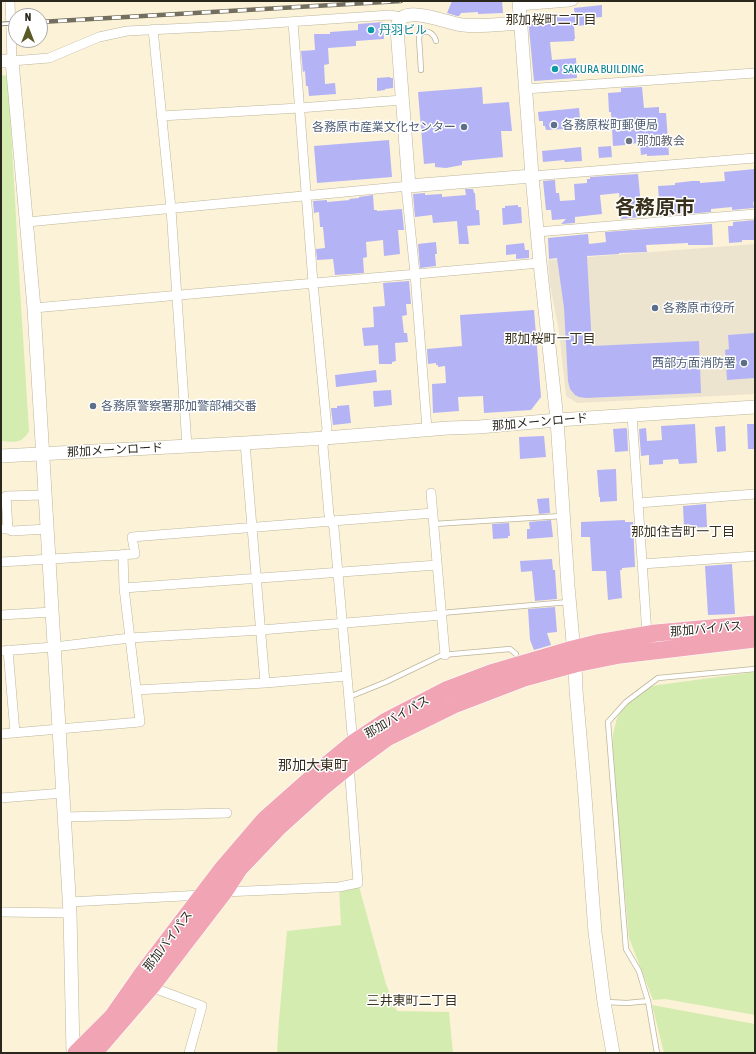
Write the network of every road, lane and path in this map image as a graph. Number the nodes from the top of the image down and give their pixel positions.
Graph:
1 (10, 1) edge
2 (573, 1) edge
3 (519, 4) edge
4 (401, 17) junction
5 (293, 22) junction
6 (520, 23) junction
7 (153, 29) junction
8 (436, 42) dead end
9 (6, 61) edge
10 (421, 70) dead end
11 (755, 73) edge
12 (525, 89) junction
13 (402, 100) junction
14 (299, 108) junction
15 (161, 116) junction
16 (755, 158) edge
17 (532, 176) junction
18 (408, 186) junction
19 (306, 196) junction
20 (170, 209) junction
21 (755, 214) edge
22 (27, 222) junction
23 (537, 232) junction
24 (540, 262) junction
25 (415, 274) junction
26 (313, 283) junction
27 (176, 296) junction
28 (34, 308) junction
29 (755, 407) edge
30 (632, 415) junction
31 (557, 420) junction
32 (427, 429) junction
33 (325, 438) junction
34 (245, 443) junction
35 (187, 446) junction
36 (43, 454) junction
37 (1, 456) edge
38 (431, 493) dead end
39 (755, 494) edge
40 (45, 495) junction
41 (638, 503) junction
42 (433, 513) junction
43 (563, 516) junction
44 (332, 522) junction
45 (434, 524) junction
46 (252, 528) junction
47 (4, 529) edge
48 (47, 529) junction
49 (122, 554) junction
50 (755, 556) edge
51 (49, 558) junction
52 (1, 562) edge
53 (642, 564) junction
54 (437, 565) junction
55 (337, 572) junction
56 (257, 579) junction
57 (124, 588) junction
58 (569, 602) junction
59 (52, 612) junction
60 (441, 614) junction
61 (1, 615) edge
62 (342, 623) junction
63 (755, 624) edge
64 (261, 630) junction
65 (647, 634) junction
66 (130, 638) junction
67 (755, 639) edge
68 (54, 647) junction
69 (5, 650) edge
70 (445, 654) junction
71 (516, 654) dead end
72 (574, 656) junction
73 (755, 669) edge
74 (346, 676) junction
75 (265, 683) junction
76 (136, 690) junction
77 (349, 698) junction
78 (59, 729) junction
79 (15, 733) junction
80 (1, 734) edge
81 (353, 743) junction
82 (349, 766) junction
83 (63, 793) junction
84 (1, 798) edge
85 (227, 812) dead end
86 (64, 817) junction
87 (224, 892) junction
88 (202, 895) junction
89 (69, 907) junction
90 (1, 912) edge
91 (151, 987) junction
92 (648, 1001) junction
93 (604, 1002) junction
94 (75, 1053) edge
95 (94, 1053) edge
96 (189, 1053) edge
97 (613, 1053) edge
98 (657, 1053) edge

1 - 9 street
2 - 3 street
3 - 6 street
4 - 5 street
4 - 6 street
4 - 13 street
5 - 7 street
5 - 14 street
6 - 12 street
7 - 9 street
7 - 15 street
8 - 10 lane
9 - 22 street
11 - 12 street
12 - 17 street
13 - 14 street
13 - 18 street
14 - 15 street
14 - 19 street
15 - 20 street
16 - 17 street
17 - 18 street
17 - 23 street
18 - 19 street
18 - 25 street
19 - 20 street
19 - 26 street
20 - 22 street
20 - 27 street
21 - 23 street
22 - 28 street
23 - 24 street
24 - 25 street
24 - 31 street
25 - 26 street
25 - 32 street
26 - 27 street
26 - 33 street
27 - 28 street
27 - 35 street
28 - 36 street
29 - 30 street, 那加メーンロード
30 - 31 street, 那加メーンロード
30 - 41 street
31 - 32 street, 那加メーンロード
31 - 43 street
32 - 33 street, 那加メーンロード
33 - 34 street, 那加メーンロード
33 - 44 street
34 - 35 street, 那加メーンロード
34 - 46 street
35 - 36 street, 那加メーンロード
36 - 37 street, 那加メーンロード
36 - 40 street
38 - 42 street
39 - 41 street
40 - 47 street
40 - 48 street
41 - 53 street
42 - 44 street
42 - 45 street
43 - 45 lane
43 - 58 street
44 - 46 street
44 - 55 street
45 - 54 street
46 - 49 street
46 - 56 street
47 - 48 street
48 - 51 street
49 - 51 street
49 - 57 street
50 - 53 street
51 - 52 street
51 - 59 street
53 - 65 street
54 - 55 street
54 - 60 street
55 - 56 street
55 - 62 street
56 - 57 street
56 - 64 street
57 - 66 street
58 - 60 lane
58 - 72 street
59 - 61 street
59 - 68 street
60 - 62 street
60 - 70 street
62 - 64 street
62 - 74 street
63 - 65 highway, 那加バイパス
64 - 66 street
64 - 75 street
65 - 72 highway, 那加バイパス
66 - 68 street
66 - 76 street
67 - 72 highway, 那加バイパス
68 - 69 street
68 - 78 street
69 - 79 street
70 - 71 lane
70 - 77 lane
72 - 81 highway, 那加バイパス
72 - 82 highway, 那加バイパス
72 - 93 street
73 - 92 lane
74 - 75 street
74 - 77 street
75 - 76 street
76 - 78 street
77 - 81 street
78 - 79 street
78 - 83 street
79 - 80 street
81 - 82 street
81 - 88 highway, 那加バイパス
82 - 87 highway, 那加バイパス
82 - 87 street
83 - 84 street
83 - 86 street
85 - 86 street
86 - 89 street
87 - 91 highway, 那加バイパス
88 - 89 street
88 - 94 highway, 那加バイパス
89 - 90 street
89 - 94 street
91 - 95 highway, 那加バイパス
91 - 96 street
92 - 93 lane
92 - 98 lane
93 - 97 street

